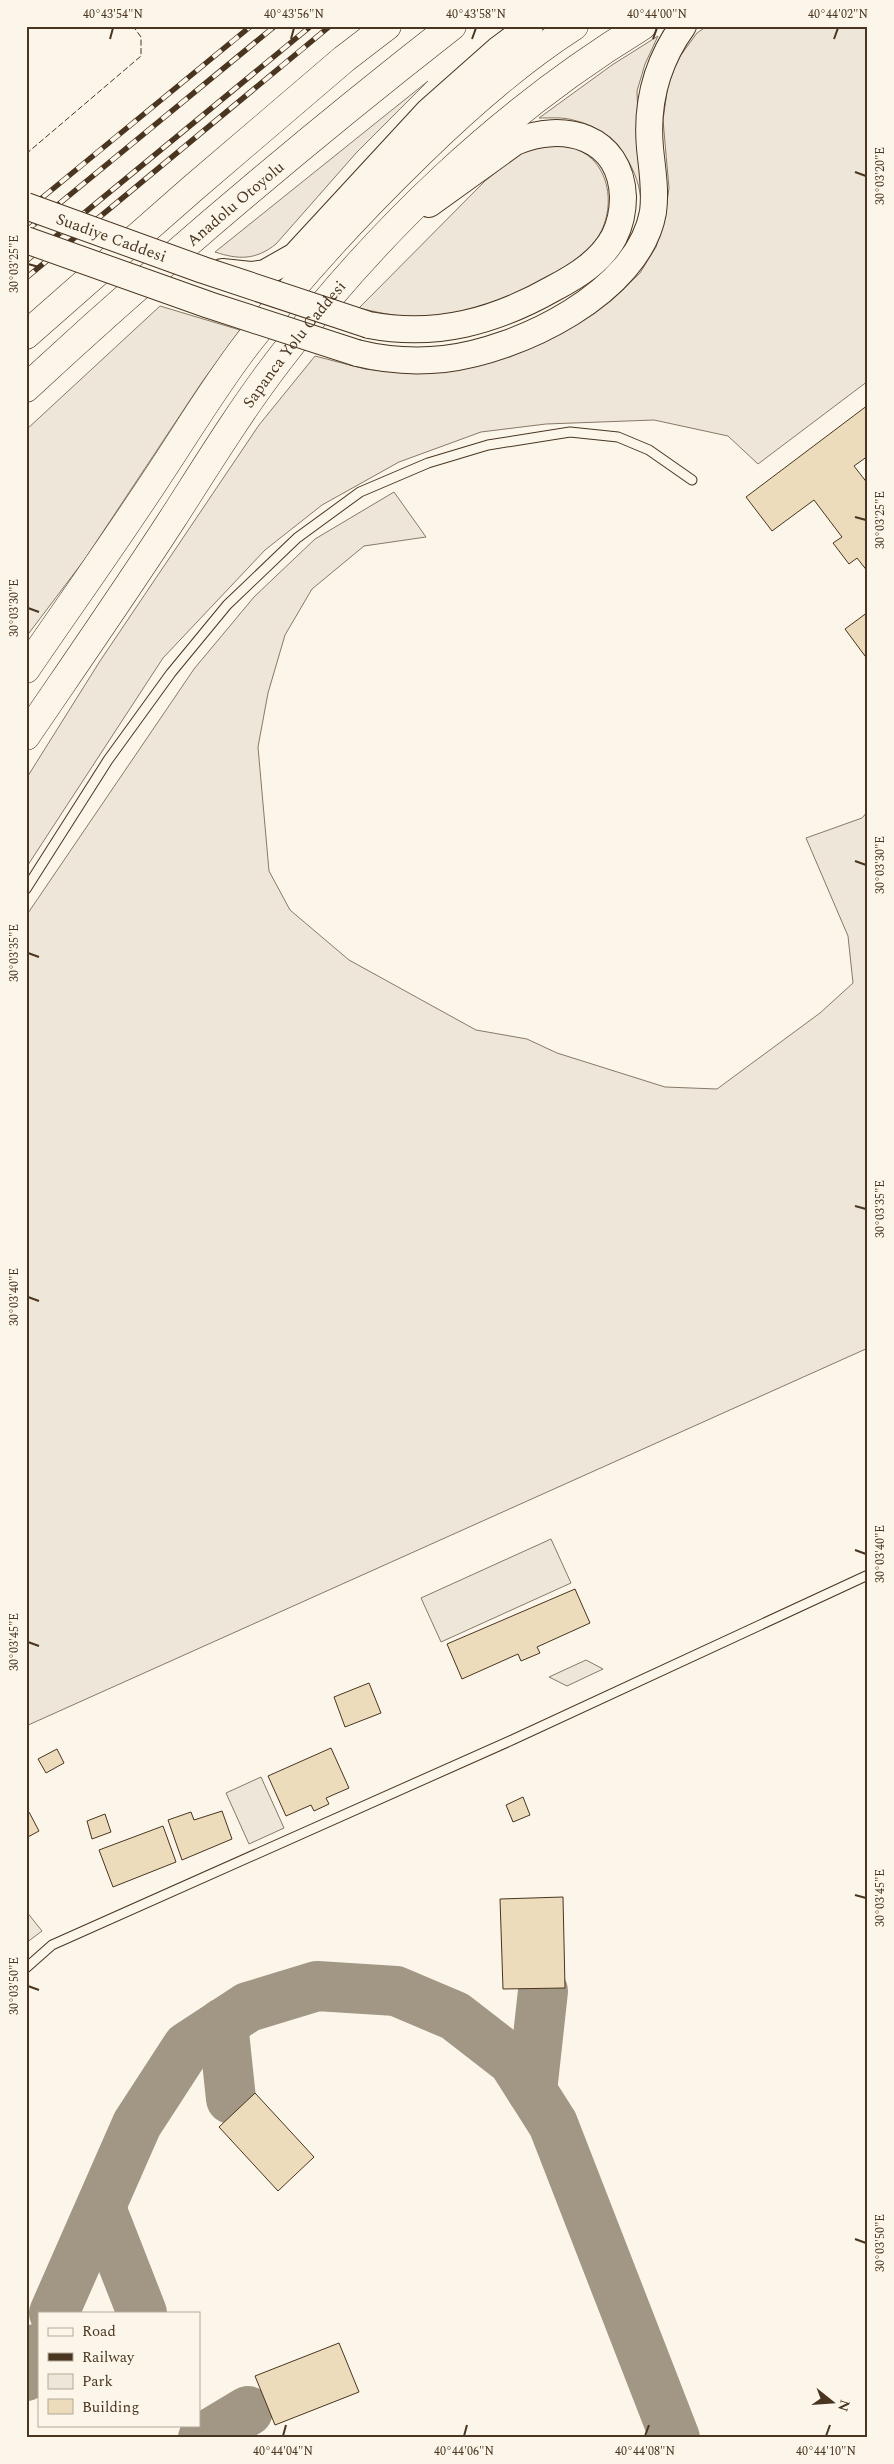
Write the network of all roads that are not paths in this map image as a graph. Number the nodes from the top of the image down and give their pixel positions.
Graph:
1 (387, 26) edge
2 (452, 26) edge
3 (530, 26) edge
4 (574, 26) edge
5 (642, 26) edge
6 (683, 26) edge
7 (26, 206) edge
8 (382, 239) junction
9 (26, 240) edge
10 (203, 270) junction
11 (26, 335) edge
12 (26, 388) edge
13 (692, 480) dead end
14 (26, 669) edge
15 (26, 736) edge
16 (26, 890) edge
17 (868, 1575) edge
18 (26, 1968) edge

1 - 11 highway
2 - 12 highway, Anadolu Otoyolu
3 - 10 main road
4 - 14 highway
5 - 8 highway, Sapanca Yolu Caddesi
6 - 9 main road, Suadiye Caddesi, bridge
7 - 10 main road, Suadiye Caddesi, bridge
8 - 10 main road, Suadiye Caddesi, bridge
8 - 15 highway, Sapanca Yolu Caddesi
13 - 16 lane
17 - 18 lane

